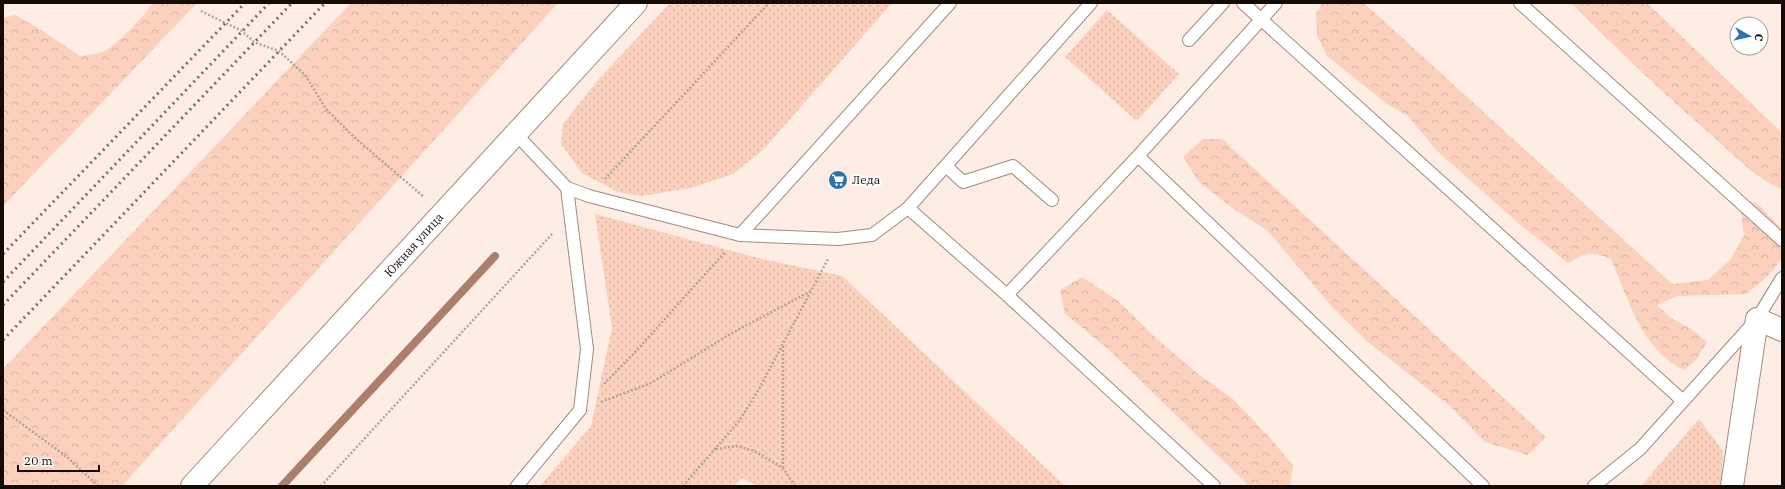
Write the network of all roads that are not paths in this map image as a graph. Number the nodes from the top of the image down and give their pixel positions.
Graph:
1 (636, 3) edge
2 (950, 3) edge
3 (1091, 3) edge
4 (1223, 3) edge
5 (1243, 3) edge
6 (1276, 3) edge
7 (1520, 3) edge
8 (1260, 19) junction
9 (1189, 40) dead end
10 (516, 134) junction
11 (1138, 156) junction
12 (946, 166) junction
13 (567, 188) junction
14 (1052, 200) dead end
15 (908, 208) junction
16 (740, 235) junction
17 (1782, 240) edge
18 (1782, 278) edge
19 (1007, 296) junction
20 (1757, 319) junction
21 (1782, 330) edge
22 (1683, 401) junction
23 (192, 486) edge
24 (517, 486) edge
25 (1214, 486) edge
26 (1483, 486) edge
27 (1594, 486) edge
28 (1732, 486) edge

1 - 10 main road, Южная улица
2 - 16 lane
3 - 12 lane
4 - 9 lane
5 - 8 lane
6 - 8 lane
7 - 17 lane
8 - 11 lane
8 - 22 lane
10 - 13 lane
10 - 23 main road, Южная улица
11 - 19 lane
11 - 26 lane
12 - 14 lane
12 - 15 lane
13 - 16 lane
13 - 24 lane
15 - 16 lane
15 - 19 lane
18 - 20 lane
19 - 25 lane
20 - 21 main road
20 - 22 lane
20 - 28 main road
22 - 27 lane

